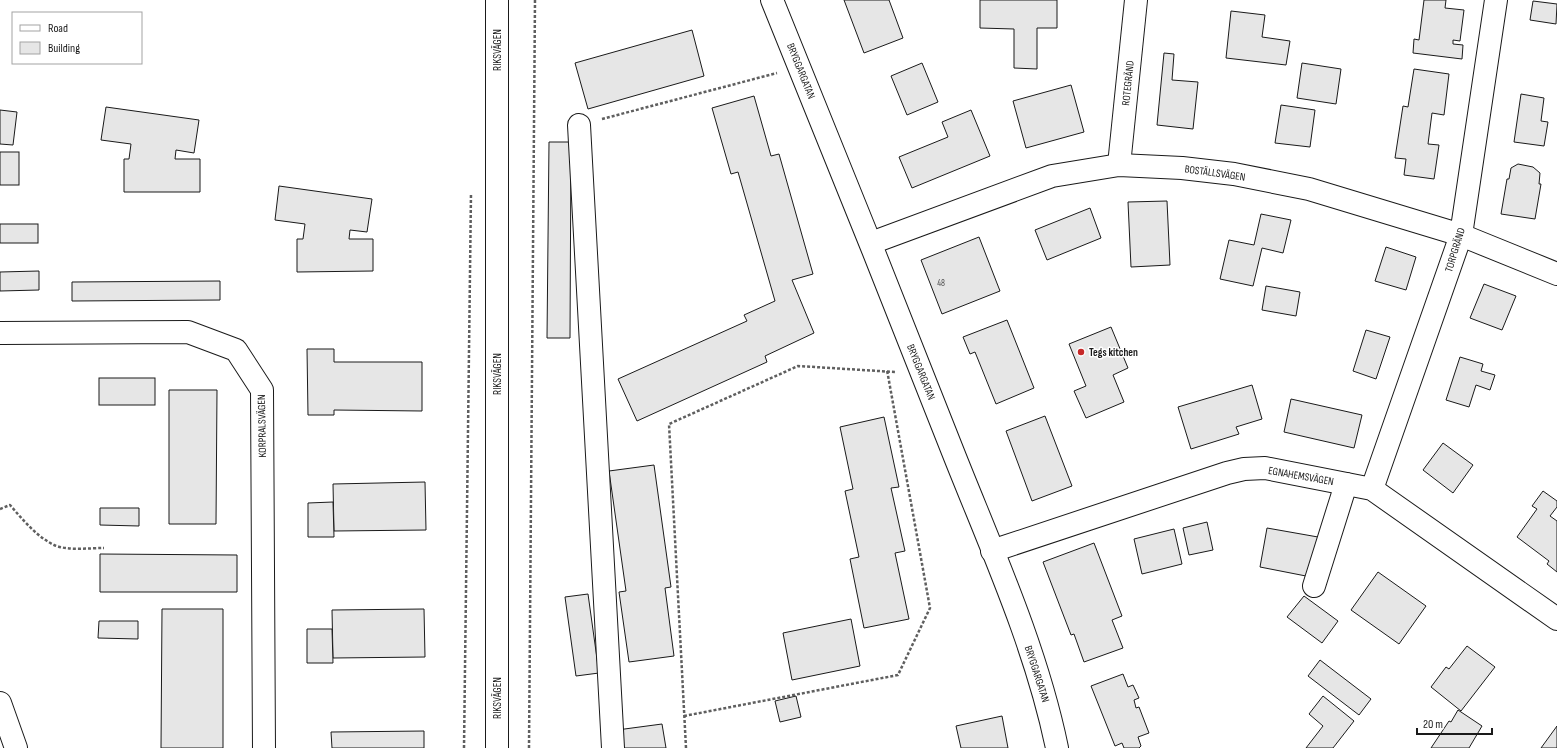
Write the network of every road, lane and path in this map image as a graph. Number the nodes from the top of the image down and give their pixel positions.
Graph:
1 (497, 0) edge
2 (535, 0) edge
3 (772, 0) edge
4 (1136, 0) edge
5 (1496, 0) edge
6 (781, 72) dead end
7 (578, 125) joint
8 (1119, 165) junction
9 (471, 191) dead end
10 (1461, 235) junction
11 (871, 243) junction
12 (1557, 274) edge
13 (0, 333) edge
14 (887, 370) junction
15 (900, 373) dead end
16 (1346, 484) junction
17 (1372, 489) junction
18 (0, 509) edge
19 (104, 548) dead end
20 (992, 552) junction
21 (1314, 586) dead end
22 (1557, 619) edge
23 (0, 703) edge
24 (684, 716) junction
25 (16, 748) edge
26 (264, 748) edge
27 (464, 748) edge
28 (497, 748) edge
29 (529, 748) edge
30 (613, 748) edge
31 (686, 748) edge
32 (1057, 748) edge

1 - 28 street, RIKSVÄGEN
2 - 29 path
3 - 11 street, BRYGGARGATAN
4 - 8 street, ROTEGRÄND
5 - 10 street, TORPGRÄND
6 - 7 path
7 - 30 street
8 - 10 street, BOSTÄLLSVÄGEN
8 - 11 street, BOSTÄLLSVÄGEN
9 - 27 path
10 - 12 street, BOSTÄLLSVÄGEN
10 - 17 street, TORPGRÄND
11 - 20 street, BRYGGARGATAN
13 - 26 street, KORPRALSVÄGEN
14 - 15 path
14 - 24 path
14 - 24 path
16 - 17 street, EGNAHEMSVÄGEN
16 - 20 street, EGNAHEMSVÄGEN
16 - 21 street
17 - 22 street, EGNAHEMSVÄGEN
18 - 19 path
20 - 32 street, BRYGGARGATAN
23 - 25 street
24 - 31 path

